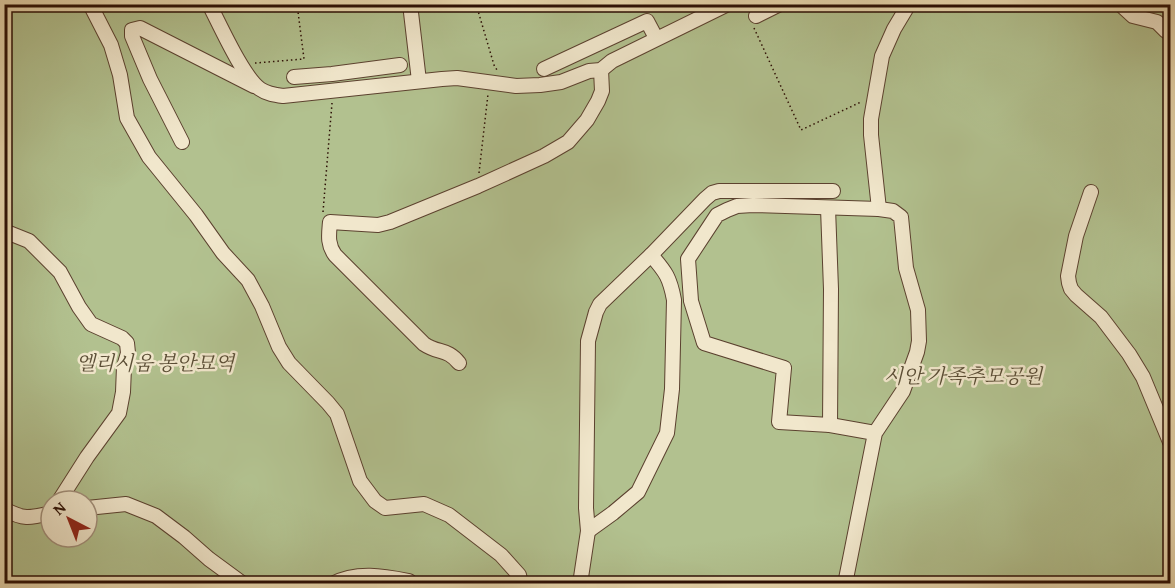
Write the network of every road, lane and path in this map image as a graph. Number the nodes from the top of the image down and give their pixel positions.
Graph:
1 (90, 4) edge
2 (209, 4) edge
3 (297, 4) edge
4 (410, 4) edge
5 (476, 4) edge
6 (728, 4) edge
7 (743, 4) edge
8 (780, 4) edge
9 (909, 4) edge
10 (1120, 4) edge
11 (752, 19) junction
12 (1166, 31) dead end
13 (656, 38) junction
14 (400, 65) dead end
15 (243, 68) junction
16 (544, 69) dead end
17 (601, 69) junction
18 (332, 74) junction
19 (294, 77) dead end
20 (419, 81) junction
21 (489, 82) junction
22 (504, 84) junction
23 (261, 90) junction
24 (333, 90) junction
25 (875, 95) junction
26 (182, 141) dead end
27 (478, 186) junction
28 (833, 191) dead end
29 (1091, 192) dead end
30 (828, 208) junction
31 (879, 209) junction
32 (330, 222) junction
33 (4, 231) edge
34 (651, 255) junction
35 (459, 363) dead end
36 (830, 425) junction
37 (875, 433) junction
38 (1170, 442) edge
39 (67, 489) edge
40 (99, 507) edge
41 (4, 509) edge
42 (39, 516) edge
43 (588, 531) junction
44 (243, 584) edge
45 (332, 584) edge
46 (412, 584) edge
47 (521, 584) edge
48 (580, 584) edge
49 (845, 584) edge

1 - 47 lane
2 - 15 lane
3 - 15 path
4 - 20 lane
5 - 22 path
6 - 13 lane
7 - 11 path
8 - 11 lane
9 - 25 lane
10 - 12 lane
11 - 25 path
13 - 16 lane
13 - 17 lane
14 - 18 lane
15 - 23 lane
17 - 22 lane
17 - 27 lane
18 - 19 lane
18 - 24 lane
20 - 21 lane
20 - 24 lane
21 - 22 lane
21 - 27 path
23 - 24 lane
23 - 26 lane
24 - 32 path
25 - 31 lane
27 - 32 lane
28 - 34 lane
29 - 38 lane
30 - 31 lane
30 - 36 lane
30 - 36 lane
31 - 37 lane
32 - 35 lane
33 - 39 lane
34 - 43 lane
34 - 43 lane
36 - 37 lane
37 - 49 lane
40 - 44 lane
41 - 42 lane
43 - 48 lane
45 - 46 lane

